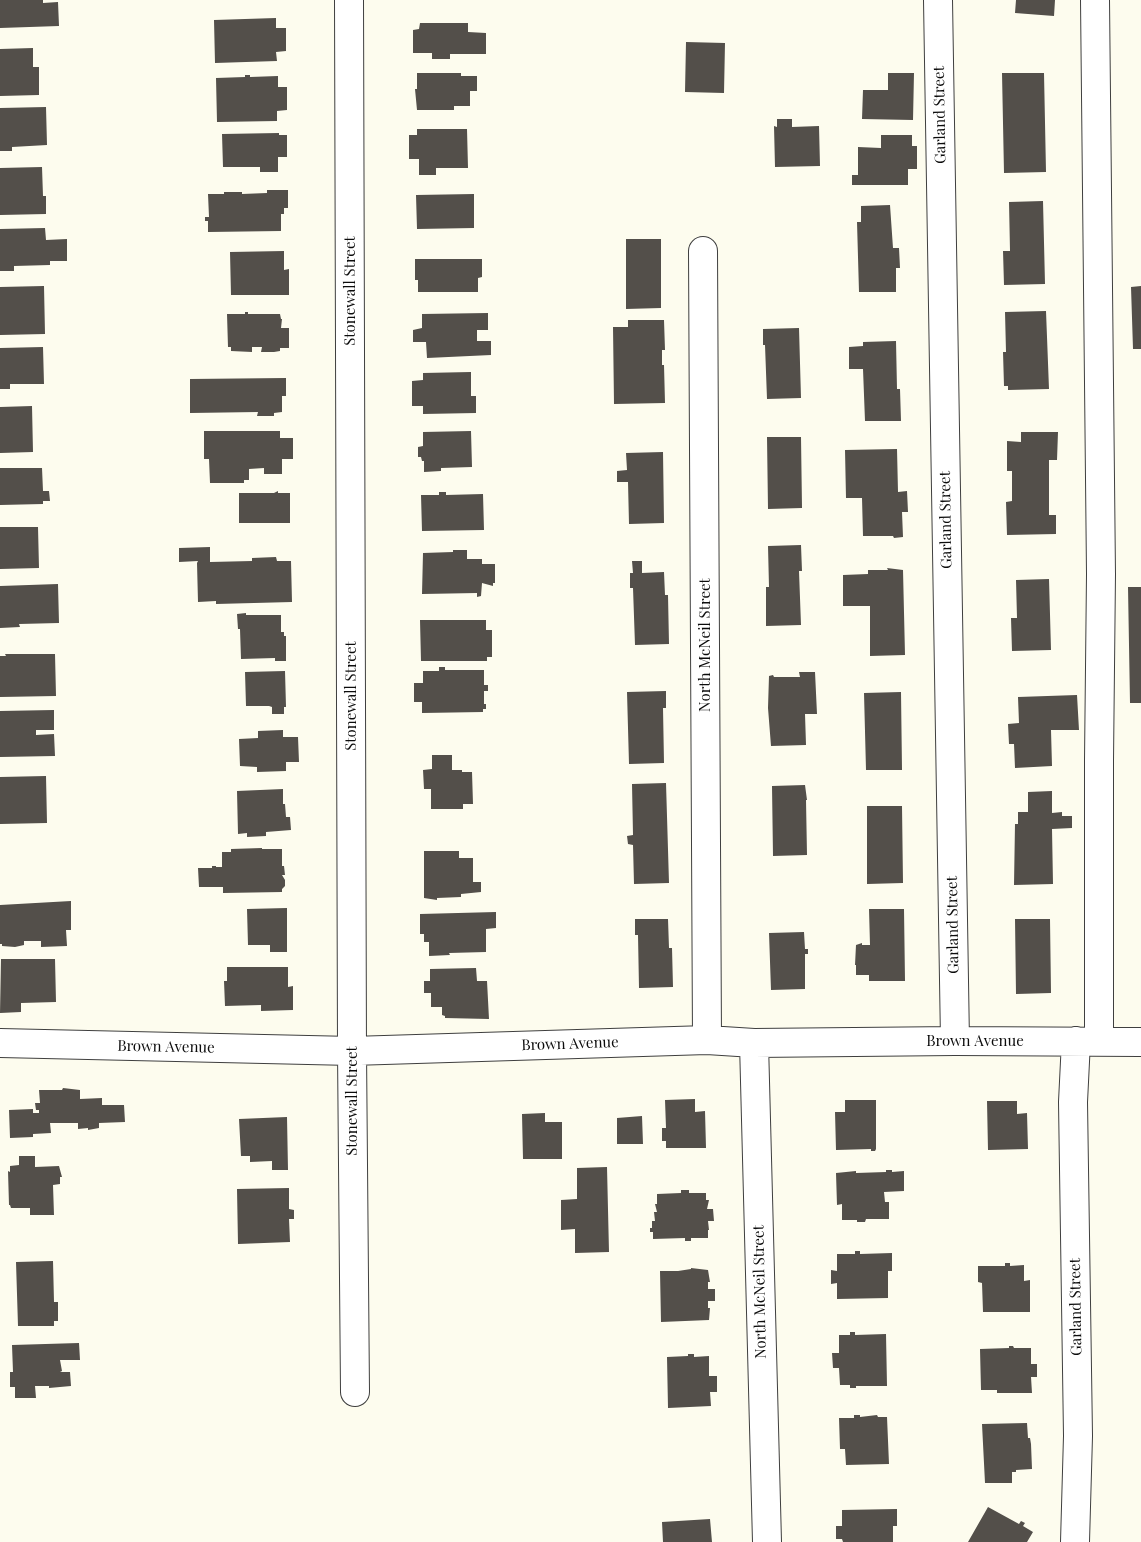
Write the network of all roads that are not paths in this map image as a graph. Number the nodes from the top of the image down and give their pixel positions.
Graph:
1 (349, 0) edge
2 (938, 0) edge
3 (1095, 0) edge
4 (703, 251) dead end
5 (707, 1040) junction
6 (955, 1041) junction
7 (1088, 1041) junction
8 (1141, 1042) edge
9 (0, 1043) edge
10 (754, 1043) junction
11 (352, 1051) junction
12 (355, 1392) dead end
13 (767, 1542) edge
14 (1075, 1542) edge

1 - 11 street, Stonewall Street
2 - 6 street, Garland Street
3 - 7 street, Garland Street
4 - 5 street, North McNeil Street
5 - 10 street, Brown Avenue
5 - 11 street, Brown Avenue
6 - 7 street, Brown Avenue
6 - 10 street, Brown Avenue
7 - 8 street, Brown Avenue
7 - 14 street, Garland Street
9 - 11 street, Brown Avenue
10 - 13 street, North McNeil Street
11 - 12 street, Stonewall Street

